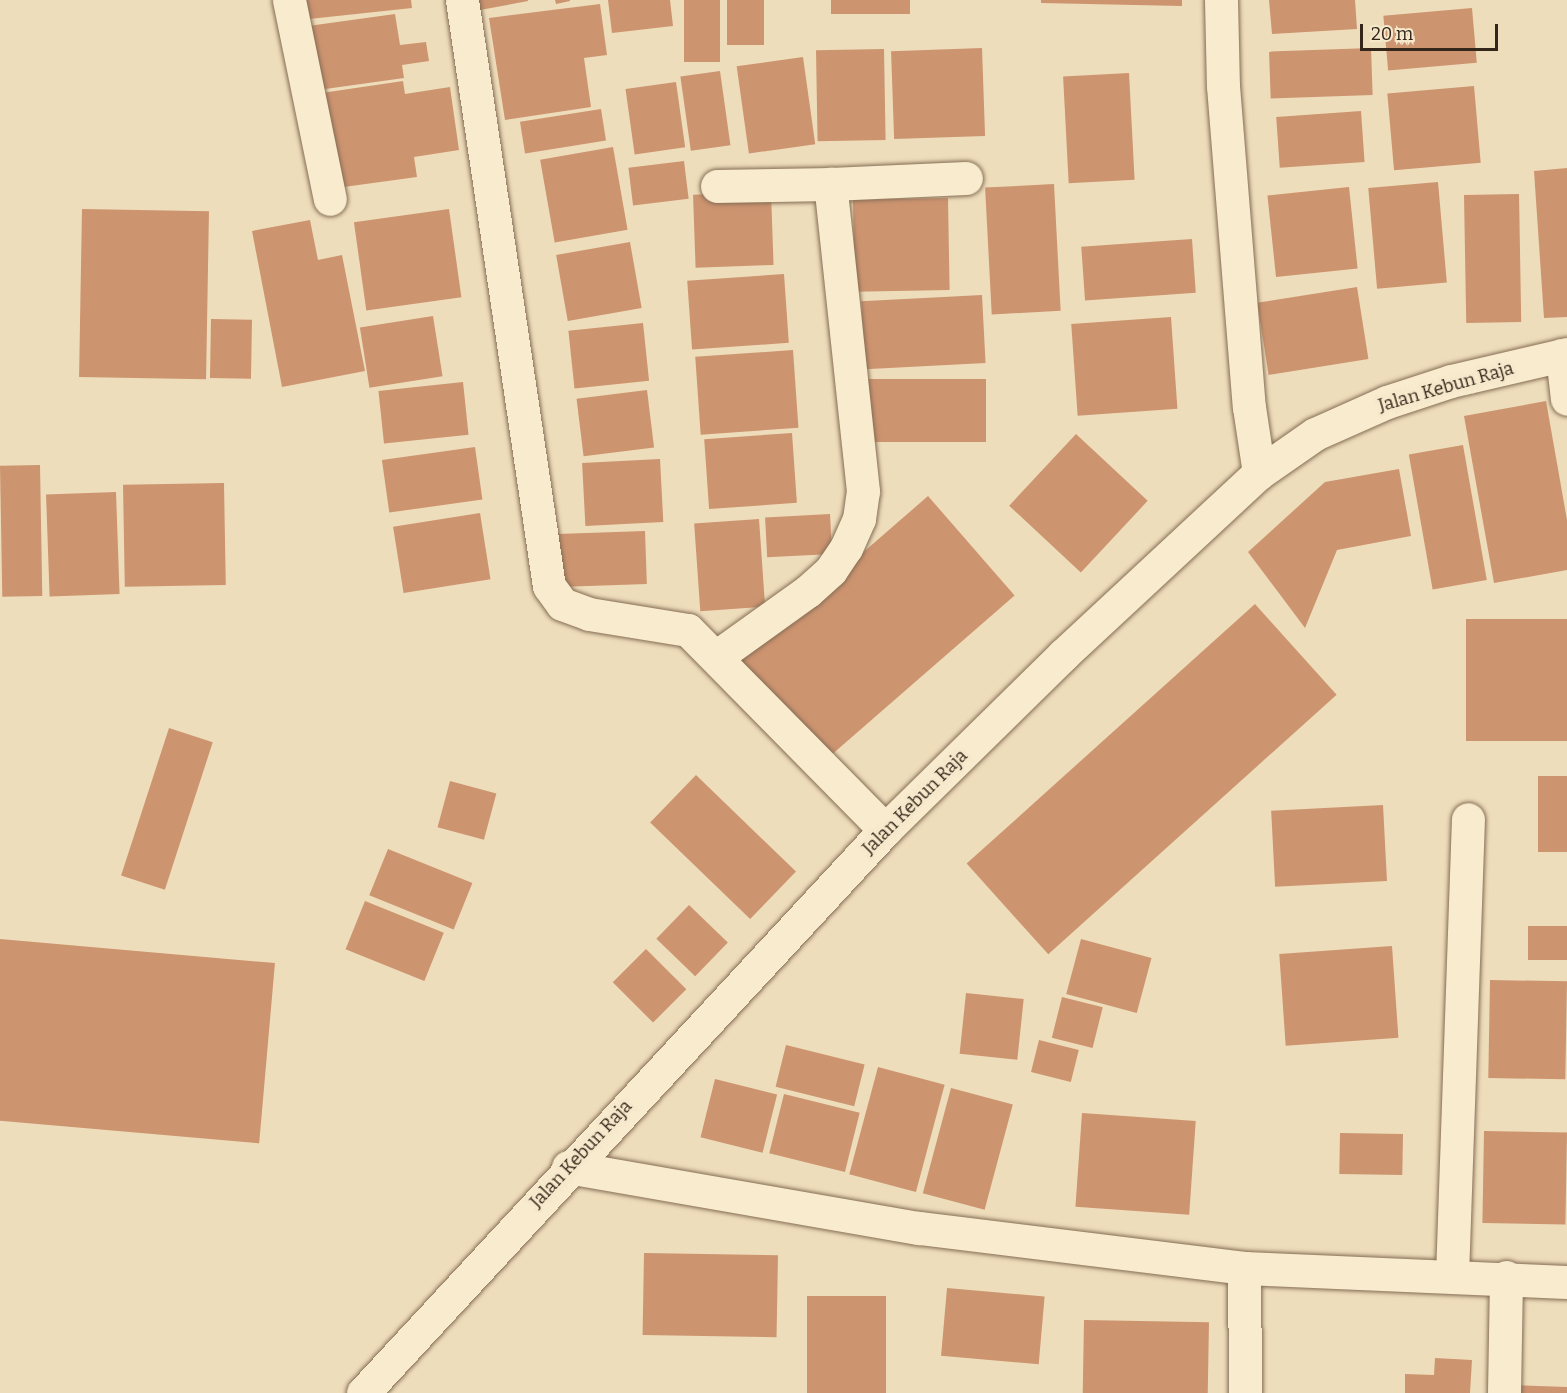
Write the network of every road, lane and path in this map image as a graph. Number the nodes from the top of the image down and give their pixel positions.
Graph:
1 (290, 0) edge
2 (462, 0) edge
3 (1221, 0) edge
4 (966, 178) dead end
5 (830, 184) junction
6 (717, 186) dead end
7 (330, 199) dead end
8 (1564, 354) edge
9 (1567, 399) edge
10 (1258, 473) junction
11 (716, 657) junction
12 (1468, 819) dead end
13 (885, 830) junction
14 (568, 1167) junction
15 (1244, 1268) junction
16 (1452, 1276) junction
17 (1506, 1277) junction
18 (1567, 1282) edge
19 (363, 1393) edge
20 (1245, 1393) edge
21 (1504, 1393) edge

1 - 7 street
2 - 11 street
3 - 10 street
4 - 5 street
5 - 6 street
5 - 11 street
8 - 9 street
8 - 10 street, Jalan Kebun Raja
10 - 13 street, Jalan Kebun Raja
11 - 13 street
12 - 16 street
13 - 14 street, Jalan Kebun Raja
14 - 15 street
14 - 19 street, Jalan Kebun Raja
15 - 16 street
15 - 20 street
16 - 17 street
17 - 18 street
17 - 21 street

